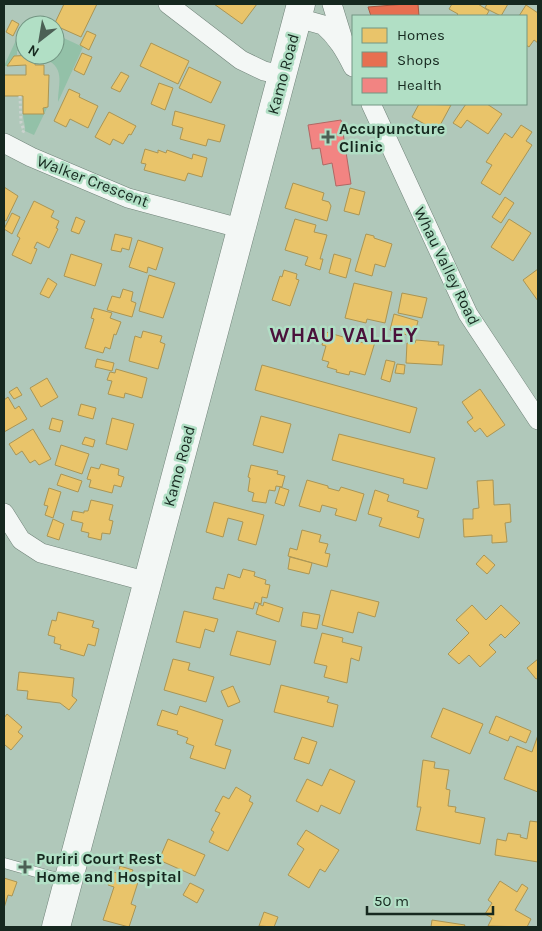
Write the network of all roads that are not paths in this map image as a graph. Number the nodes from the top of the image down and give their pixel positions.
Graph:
1 (168, 4) edge
2 (332, 4) edge
3 (300, 11) edge
4 (351, 64) edge
5 (282, 75) junction
6 (371, 105) edge
7 (10, 146) edge
8 (243, 229) junction
9 (538, 420) edge
10 (4, 513) edge
11 (148, 582) junction
12 (4, 863) edge
13 (69, 881) junction
14 (56, 927) edge

1 - 5 street
2 - 4 street
3 - 4 street
3 - 5 main road, Kamo Road
5 - 8 main road, Kamo Road
6 - 9 street, Whau Valley Road
7 - 8 street, Walker Crescent
8 - 11 main road, Kamo Road
10 - 11 street
11 - 13 main road, Kamo Road
12 - 13 lane
13 - 14 main road, Kamo Road

